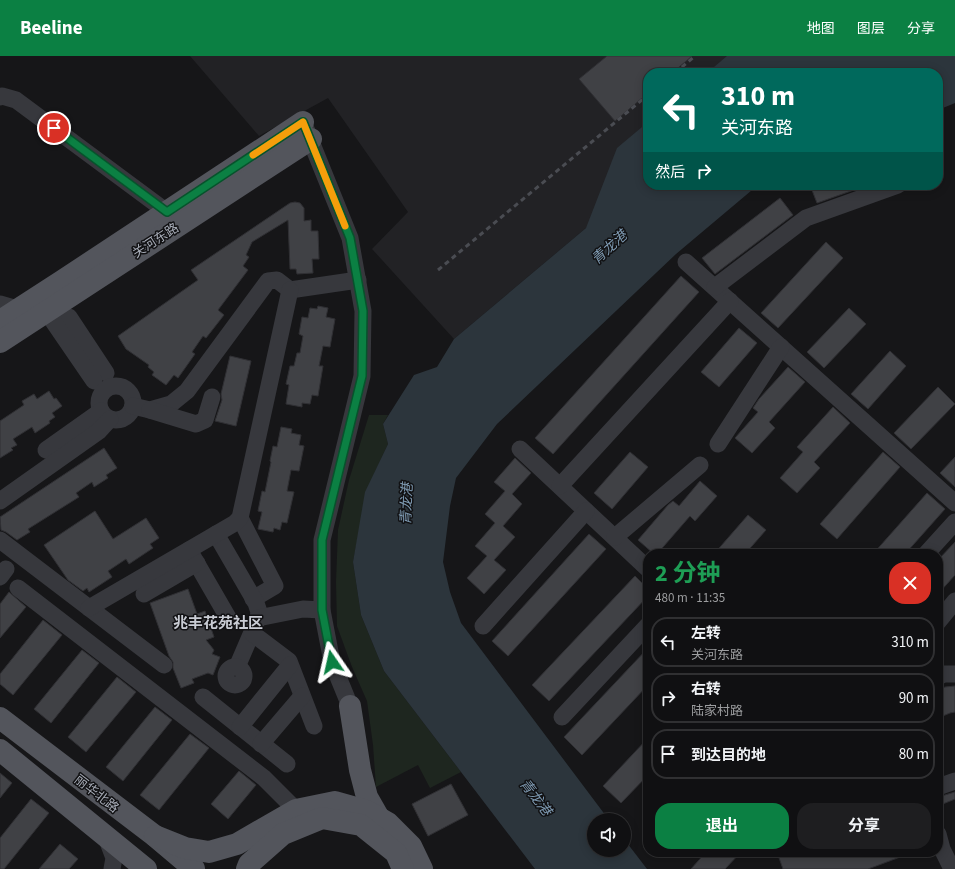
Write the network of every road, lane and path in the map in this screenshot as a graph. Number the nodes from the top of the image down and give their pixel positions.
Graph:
1 (0, 97) edge
2 (307, 130) junction
3 (884, 190) edge
4 (167, 212) junction
5 (686, 262) dead end
6 (358, 280) junction
7 (715, 287) junction
8 (290, 290) junction
9 (730, 301) junction
10 (6, 312) edge
11 (46, 312) junction
12 (0, 342) edge
13 (781, 347) junction
14 (104, 392) junction
15 (212, 397) dead end
16 (133, 406) junction
17 (150, 410) junction
18 (718, 444) dead end
19 (520, 449) dead end
20 (46, 450) dead end
21 (700, 465) dead end
22 (560, 486) junction
23 (0, 501) edge
24 (955, 503) edge
25 (586, 511) junction
26 (240, 518) junction
27 (955, 522) edge
28 (216, 534) junction
29 (614, 537) junction
30 (0, 540) edge
31 (931, 549) edge
32 (193, 556) junction
33 (643, 563) edge
34 (18, 588) dead end
35 (144, 594) dead end
36 (253, 599) junction
37 (955, 601) edge
38 (89, 608) junction
39 (322, 610) junction
40 (943, 616) edge
41 (230, 621) dead end
42 (255, 626) junction
43 (483, 626) dead end
44 (643, 630) edge
45 (164, 665) dead end
46 (290, 665) junction
47 (237, 667) dead end
48 (943, 674) edge
49 (955, 674) edge
50 (302, 696) junction
51 (203, 697) dead end
52 (350, 706) joint
53 (562, 717) dead end
54 (0, 718) edge
55 (314, 726) dead end
56 (240, 727) junction
57 (262, 744) junction
58 (0, 750) edge
59 (287, 764) dead end
60 (955, 781) edge
61 (943, 785) edge
62 (296, 810) junction
63 (378, 818) junction
64 (155, 836) junction
65 (106, 837) junction
66 (943, 851) edge
67 (112, 869) edge
68 (146, 869) edge
69 (194, 869) edge
70 (247, 869) edge
71 (403, 869) edge
72 (422, 869) edge
73 (952, 869) edge

1 - 4 street
2 - 4 main road, 关河东路
2 - 6 street
2 - 11 main road, 关河东路
3 - 7 street
4 - 10 main road, 关河东路
5 - 7 street
6 - 8 street
6 - 39 street
7 - 9 street
8 - 17 street
8 - 26 street
9 - 13 street
9 - 22 street
10 - 11 street
11 - 12 main road, 关河东路
11 - 14 street
13 - 18 street
13 - 24 street
14 - 16 street
14 - 16 street
14 - 20 street
14 - 23 street
15 - 17 street
16 - 17 street
19 - 22 street
21 - 29 street
22 - 25 street
25 - 29 street
25 - 43 street
26 - 28 street
26 - 36 street
27 - 31 street
28 - 32 street
28 - 36 street
29 - 33 street
30 - 38 street
32 - 35 street
32 - 38 street
32 - 41 street
34 - 62 street
36 - 42 street
37 - 40 street
38 - 45 street
39 - 42 street
39 - 52 street
42 - 46 street
42 - 47 street
44 - 53 street
46 - 50 street
46 - 56 street
48 - 49 street
50 - 55 street
50 - 57 street
51 - 56 street
52 - 63 main road
54 - 64 main road, 丽华北路
56 - 57 street
57 - 59 street
58 - 65 main road, 丽华北路
60 - 61 street
62 - 63 main road
62 - 64 main road
63 - 72 main road
64 - 69 main road, 丽华北路
65 - 67 street
65 - 68 main road, 丽华北路
66 - 73 street
70 - 71 main road

